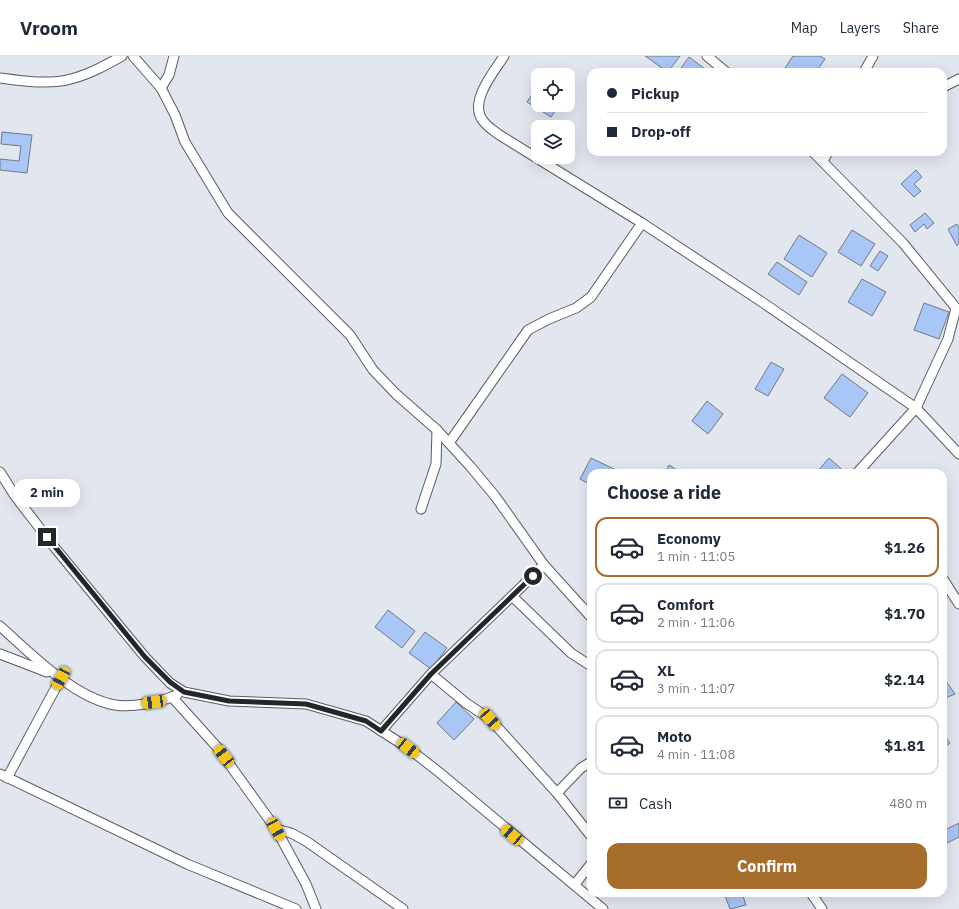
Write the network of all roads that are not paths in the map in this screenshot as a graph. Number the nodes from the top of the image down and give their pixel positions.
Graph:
1 (122, 56) edge
2 (133, 56) edge
3 (174, 56) edge
4 (504, 56) edge
5 (707, 56) edge
6 (873, 56) edge
7 (721, 68) edge
8 (866, 68) edge
9 (0, 78) edge
10 (959, 79) edge
11 (947, 86) edge
12 (161, 88) junction
13 (817, 156) edge
14 (826, 156) edge
15 (823, 161) junction
16 (642, 223) junction
17 (957, 309) edge
18 (916, 408) junction
19 (437, 430) junction
20 (449, 443) junction
21 (959, 454) edge
22 (861, 469) edge
23 (0, 472) edge
24 (421, 508) dead end
25 (544, 565) junction
26 (947, 586) edge
27 (512, 596) junction
28 (959, 604) edge
29 (587, 613) edge
30 (0, 626) edge
31 (0, 654) edge
32 (587, 663) edge
33 (431, 674) junction
34 (58, 676) junction
35 (184, 692) junction
36 (172, 697) junction
37 (381, 731) junction
38 (587, 764) edge
39 (4, 776) edge
40 (557, 793) junction
41 (276, 829) junction
42 (587, 831) edge
43 (587, 869) edge
44 (575, 884) junction
45 (587, 895) edge
46 (590, 897) edge
47 (814, 897) edge
48 (296, 909) edge
49 (316, 909) edge
50 (403, 909) edge
51 (603, 909) edge
52 (822, 909) edge

1 - 9 street
2 - 12 street
3 - 12 street
4 - 16 street
5 - 7 street
6 - 8 street
10 - 11 street
12 - 19 street
13 - 15 street
14 - 15 street
15 - 17 street
16 - 18 street
16 - 20 street
17 - 18 street
18 - 21 street
18 - 22 street
19 - 20 street
19 - 24 street
20 - 25 street
23 - 35 street
25 - 27 street
25 - 29 street
26 - 28 street
27 - 32 street
27 - 33 street
30 - 34 street
31 - 34 street
33 - 37 street
33 - 40 street
34 - 36 street
34 - 39 street
35 - 36 street
35 - 37 street
36 - 41 street
37 - 44 street
38 - 40 street
39 - 48 street
40 - 42 street
41 - 49 street
41 - 50 street
43 - 44 street
44 - 45 street
46 - 51 street
47 - 52 street

